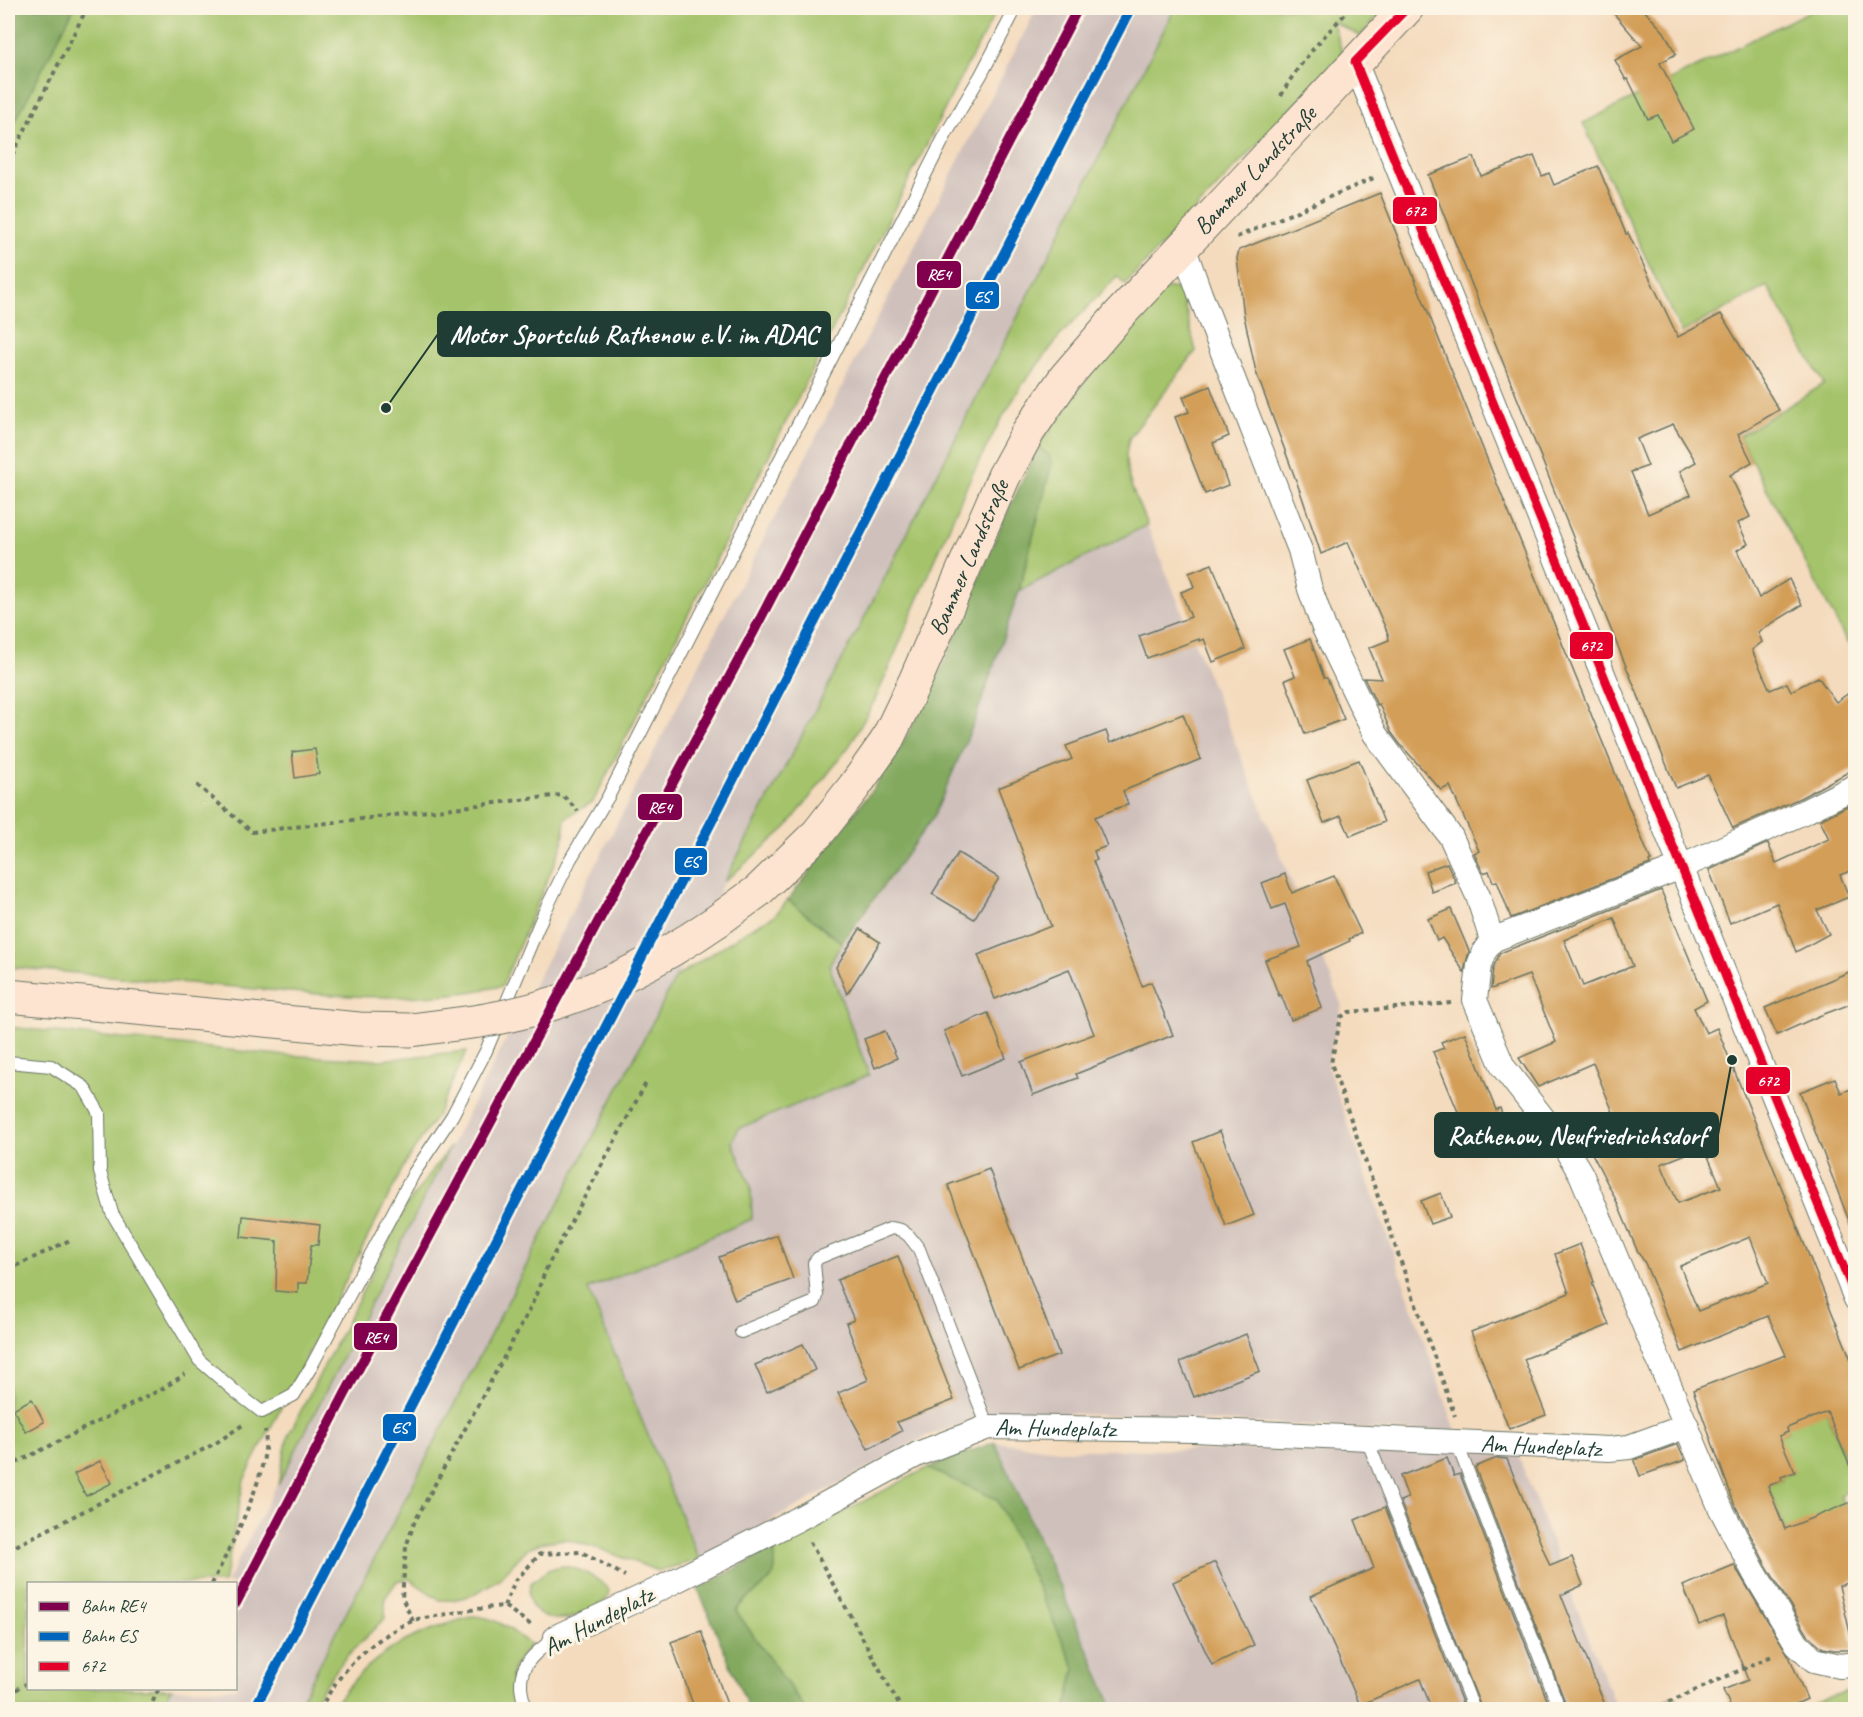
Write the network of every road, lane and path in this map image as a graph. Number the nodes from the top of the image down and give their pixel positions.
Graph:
1 (87, 8) edge
2 (1016, 8) edge
3 (1351, 8) edge
4 (1407, 8) edge
5 (1336, 23) dead end
6 (1354, 62) junction
7 (8, 163) edge
8 (1355, 186) dead end
9 (1232, 242) dead end
10 (1183, 246) junction
11 (197, 785) dead end
12 (1856, 786) edge
13 (578, 810) dead end
14 (1681, 867) junction
15 (1492, 940) junction
16 (8, 996) edge
17 (1475, 1000) junction
18 (8, 1062) edge
19 (646, 1083) dead end
20 (70, 1240) dead end
21 (8, 1270) edge
22 (1856, 1299) edge
23 (741, 1332) dead end
24 (199, 1360) junction
25 (262, 1412) junction
26 (988, 1426) junction
27 (1687, 1426) junction
28 (1366, 1437) junction
29 (1460, 1441) junction
30 (8, 1467) edge
31 (798, 1520) junction
32 (8, 1550) edge
33 (213, 1582) edge
34 (653, 1592) junction
35 (504, 1606) junction
36 (413, 1621) junction
37 (556, 1637) junction
38 (1797, 1644) junction
39 (1856, 1664) edge
40 (27, 1684) edge
41 (158, 1690) edge
42 (8, 1694) edge
43 (148, 1710) edge
44 (320, 1710) edge
45 (527, 1710) edge
46 (902, 1710) edge
47 (1474, 1710) edge
48 (1560, 1710) edge
49 (1652, 1710) edge

1 - 7 path
2 - 25 lane
3 - 5 path
4 - 6 main road, Bammer Landstraße
6 - 10 main road, Bammer Landstraße
6 - 14 street
8 - 9 path
10 - 15 street
10 - 16 main road, Bammer Landstraße, bridge
11 - 13 path
12 - 14 street
14 - 15 street
14 - 22 street
15 - 17 street
17 - 27 street
17 - 29 path
18 - 24 lane
19 - 36 path
20 - 21 path
23 - 26 lane
24 - 25 lane
24 - 30 path
25 - 32 path
25 - 33 path
26 - 28 street, Am Hundeplatz
26 - 31 street, Am Hundeplatz
27 - 29 street, Am Hundeplatz
27 - 38 street
28 - 29 street, Am Hundeplatz
28 - 47 lane
29 - 48 lane
31 - 34 street, Am Hundeplatz
31 - 46 path
34 - 35 path
34 - 37 street, Am Hundeplatz
35 - 36 path
35 - 37 path
36 - 44 path
37 - 45 lane, Am Hundeplatz
38 - 39 street
38 - 49 path
40 - 42 path
41 - 43 path

